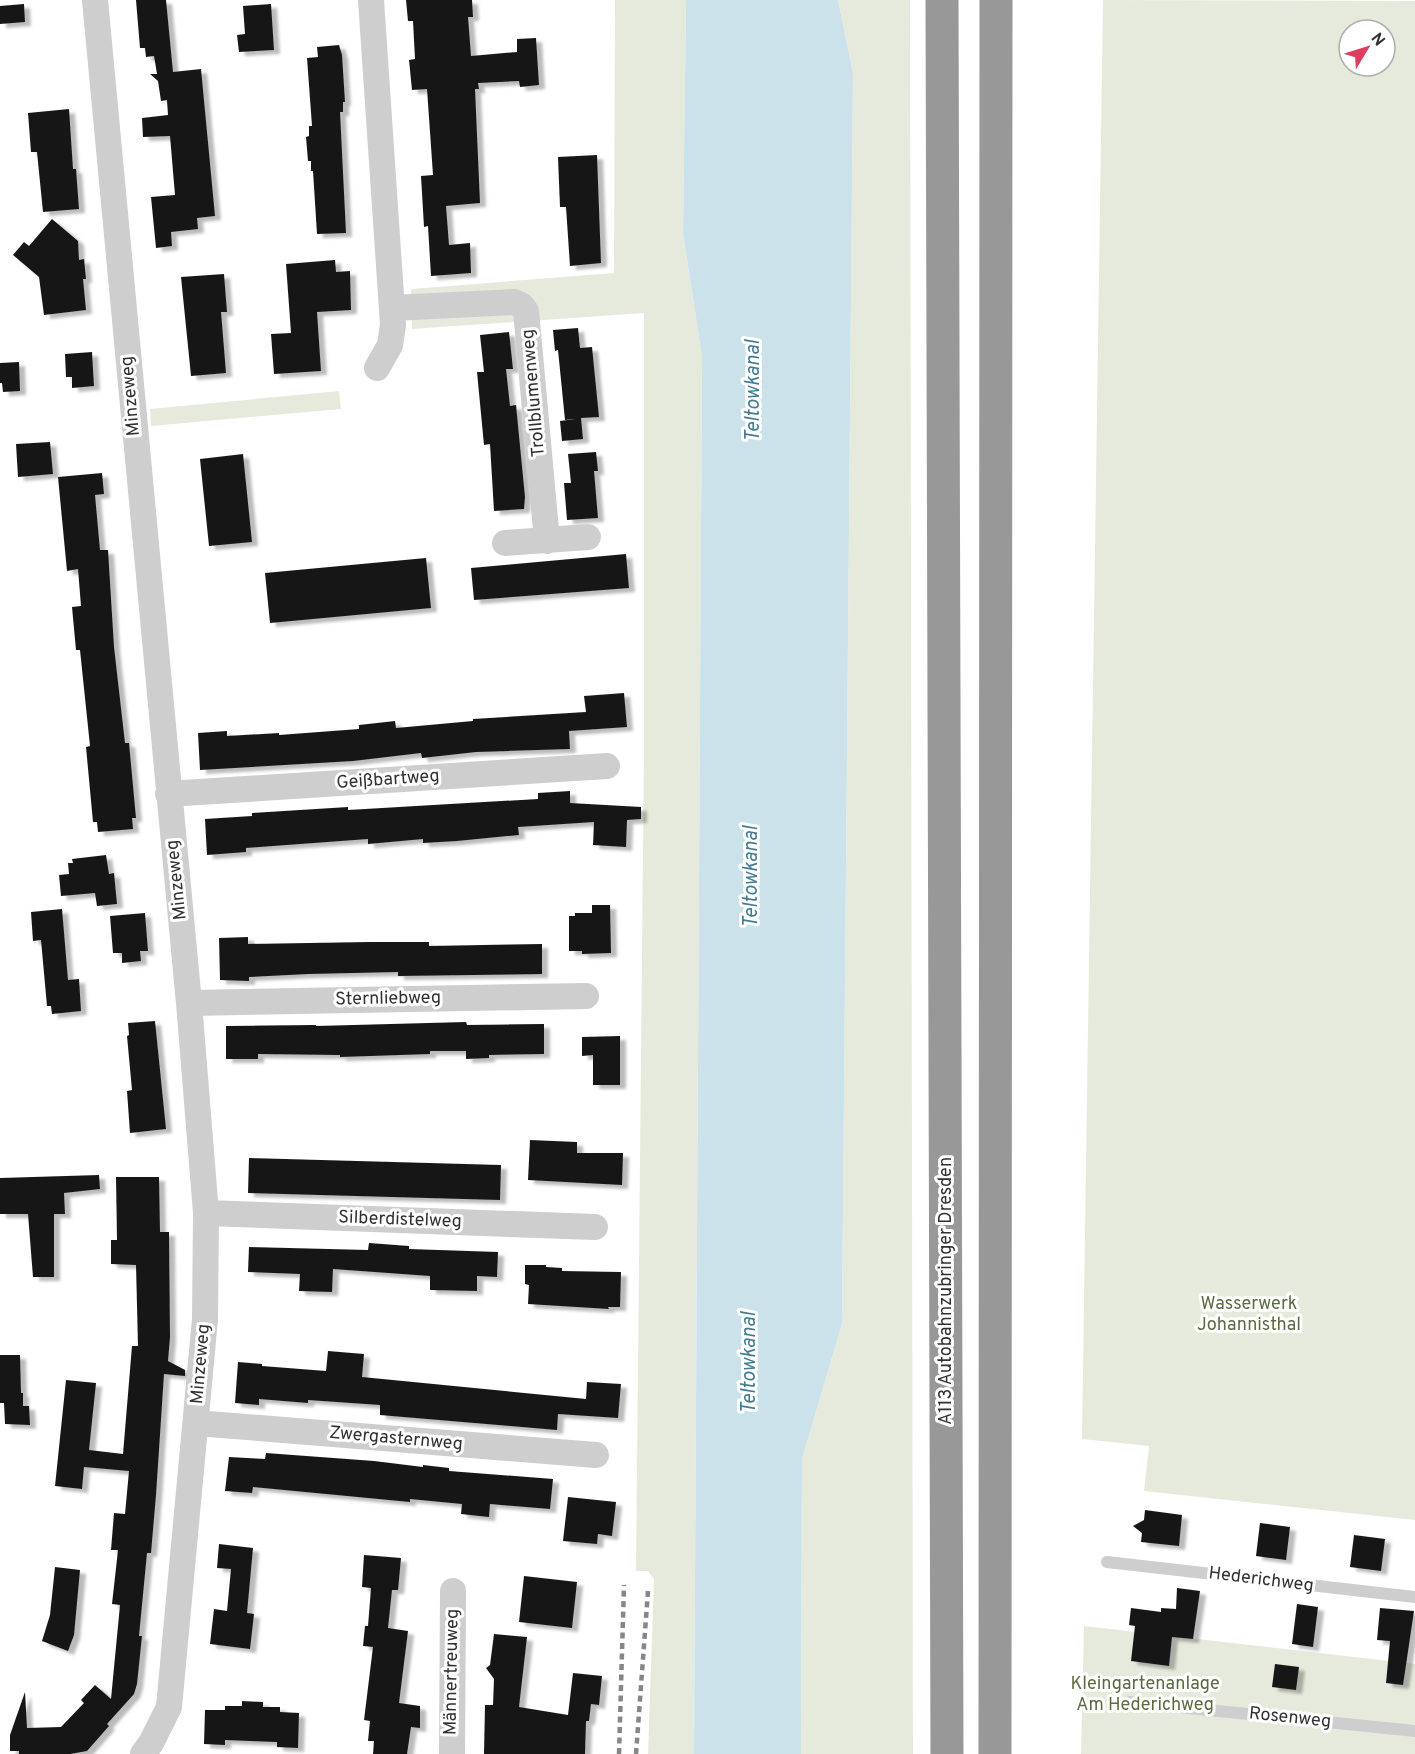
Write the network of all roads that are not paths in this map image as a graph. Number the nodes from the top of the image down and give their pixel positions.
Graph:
1 (95, 0) edge
2 (371, 0) edge
3 (942, 0) edge
4 (996, 0) edge
5 (392, 308) junction
6 (377, 368) dead end
7 (588, 537) dead end
8 (547, 541) junction
9 (505, 543) dead end
10 (608, 766) dead end
11 (168, 794) junction
12 (586, 996) dead end
13 (189, 1003) junction
14 (206, 1213) junction
15 (595, 1227) dead end
16 (196, 1424) junction
17 (596, 1455) dead end
18 (1107, 1562) dead end
19 (453, 1591) dead end
20 (1415, 1597) edge
21 (1130, 1702) dead end
22 (1415, 1731) edge
23 (143, 1754) edge
24 (452, 1754) edge
25 (947, 1754) edge
26 (995, 1754) edge

1 - 11 street, Minzeweg
2 - 5 street
3 - 25 highway, A113 Autobahnzubringer Dresden
4 - 26 highway
5 - 6 street
5 - 8 street, Trollblumenweg
7 - 8 street
8 - 9 street
10 - 11 street, Geißbartweg
11 - 13 street, Minzeweg
12 - 13 street, Sternliebweg
13 - 14 street, Minzeweg
14 - 15 street, Silberdistelweg
14 - 16 street, Minzeweg
16 - 17 street, Zwergasternweg
16 - 23 street, Minzeweg
18 - 20 lane, Hederichweg
19 - 24 street, Männertreuweg
21 - 22 lane, Rosenweg

